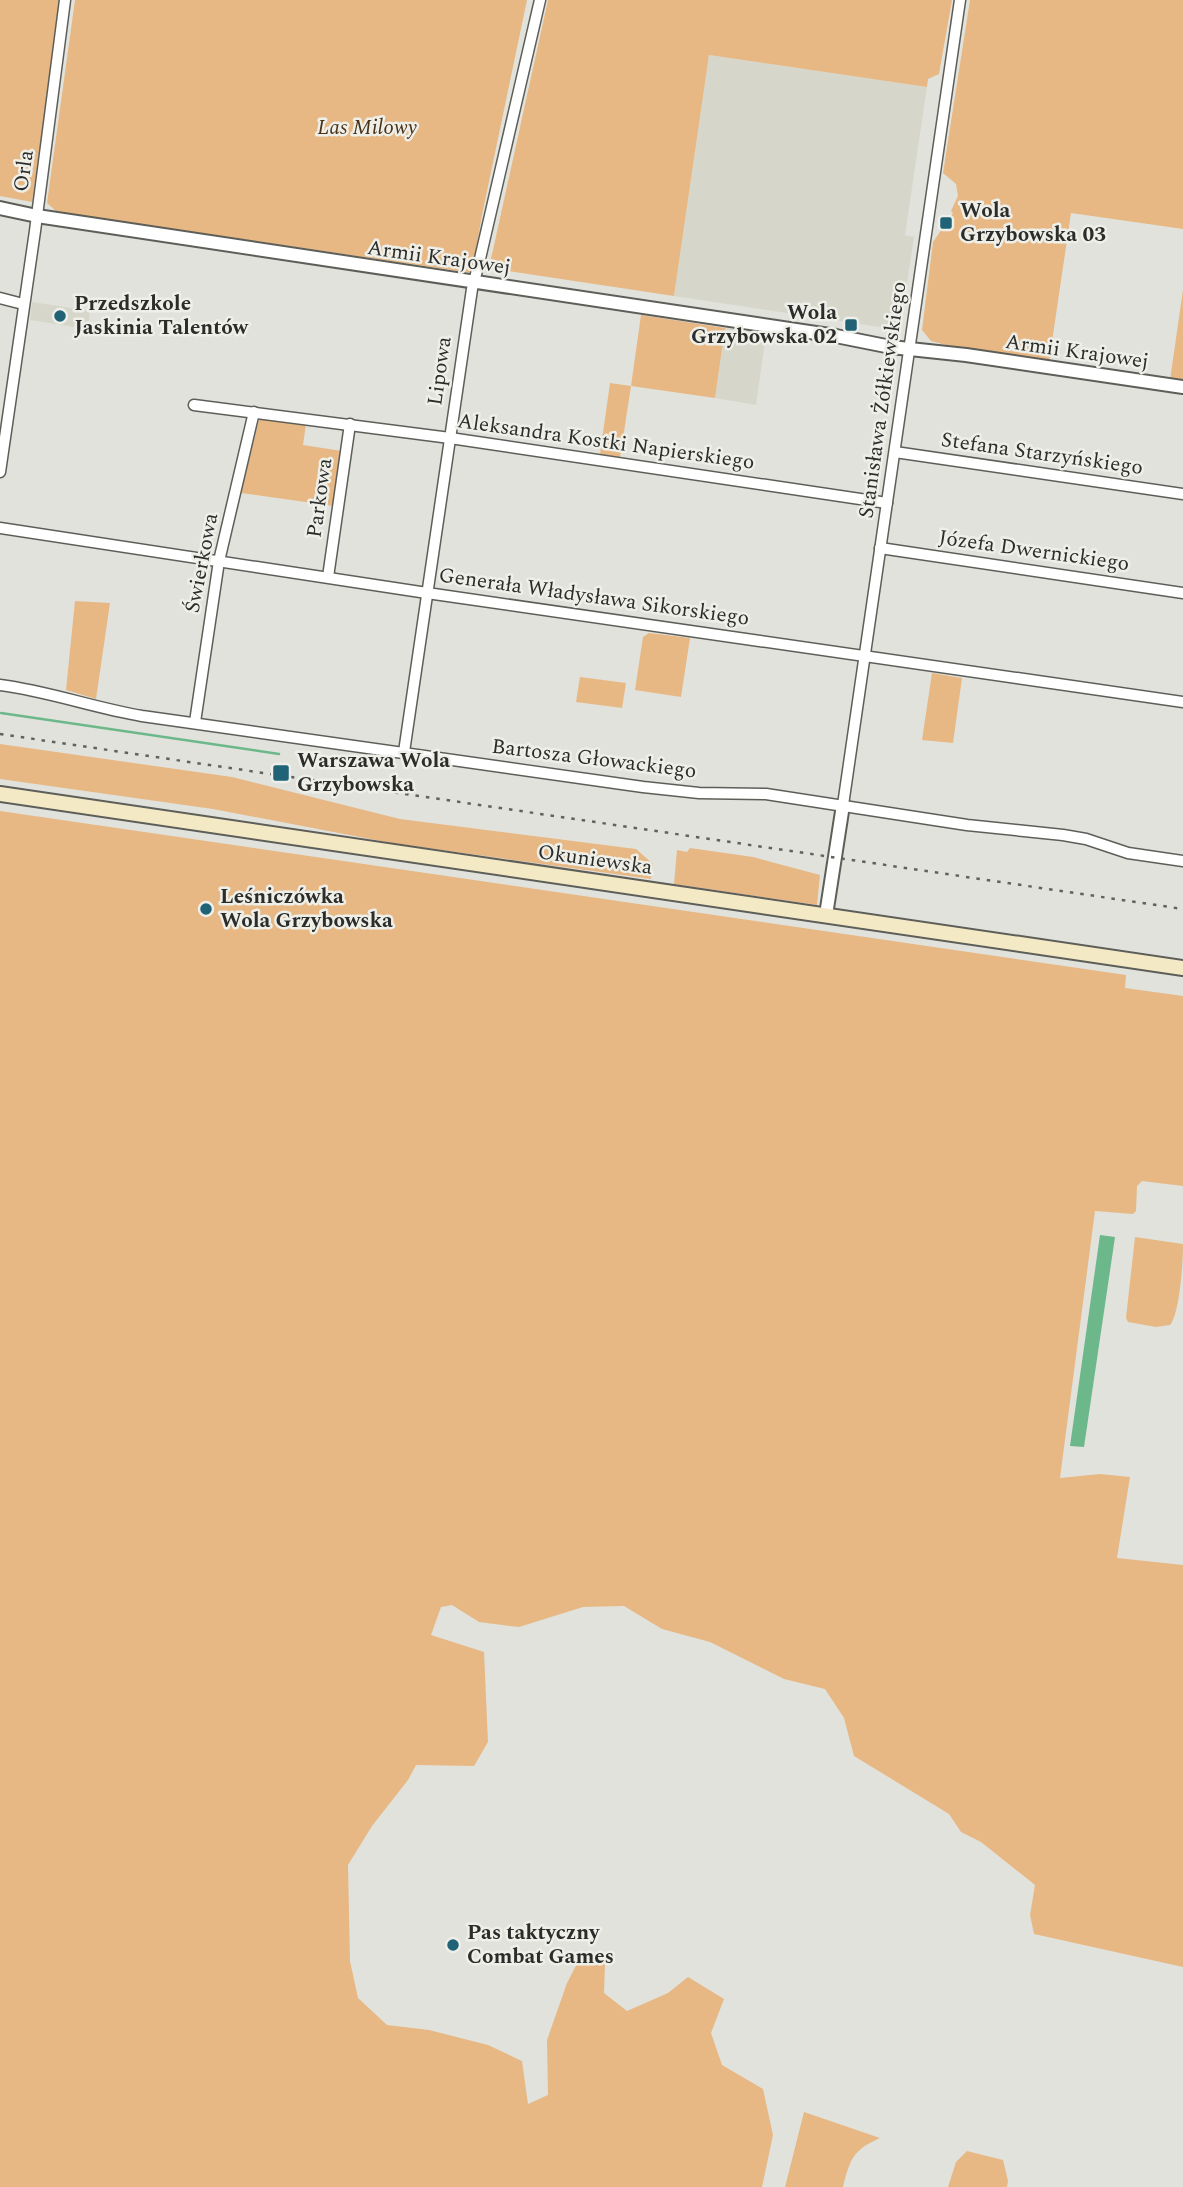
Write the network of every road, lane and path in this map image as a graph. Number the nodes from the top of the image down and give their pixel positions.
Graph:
1 (65, 0) edge
2 (540, 0) edge
3 (960, 0) edge
4 (0, 208) edge
5 (37, 216) junction
6 (474, 282) junction
7 (0, 298) edge
8 (23, 304) junction
9 (910, 346) junction
10 (1183, 387) edge
11 (194, 405) dead end
12 (254, 412) junction
13 (350, 424) junction
14 (450, 438) junction
15 (895, 452) junction
16 (0, 472) edge
17 (1183, 494) edge
18 (887, 503) junction
19 (0, 528) edge
20 (880, 548) junction
21 (219, 561) junction
22 (328, 577) junction
23 (428, 593) junction
24 (1183, 593) edge
25 (864, 655) junction
26 (0, 685) edge
27 (1183, 702) edge
28 (195, 722) junction
29 (404, 752) junction
30 (0, 794) edge
31 (843, 805) junction
32 (1183, 861) edge
33 (826, 915) junction
34 (1183, 968) edge

1 - 5 street, Orla
2 - 6 street, Lipowa
3 - 9 street, Stanisława Żółkiewskiego
4 - 5 street, Armii Krajowej
5 - 6 street, Armii Krajowej
5 - 8 street, Orla
6 - 9 street, Armii Krajowej
6 - 14 street, Lipowa
7 - 8 street
8 - 16 street, Orla
9 - 10 street, Armii Krajowej
9 - 15 street, Stanisława Żółkiewskiego
11 - 12 street, Aleksandra Kostki Napierskiego
12 - 13 street, Aleksandra Kostki Napierskiego
12 - 21 street, Świerkowa
13 - 14 street, Aleksandra Kostki Napierskiego
13 - 22 street, Parkowa
14 - 18 street, Aleksandra Kostki Napierskiego
14 - 23 street, Lipowa
15 - 17 street, Stefana Starzyńskiego
15 - 18 street, Stanisława Żółkiewskiego
18 - 20 street, Stanisława Żółkiewskiego
19 - 21 street, Generała Władysława Sikorskiego
20 - 24 street, Józefa Dwernickiego
20 - 25 street, Stanisława Żółkiewskiego
21 - 22 street, Generała Władysława Sikorskiego
21 - 28 street, Świerkowa
22 - 23 street, Generała Władysława Sikorskiego
23 - 25 street, Generała Władysława Sikorskiego
23 - 29 street, Lipowa
25 - 27 street, Generała Władysława Sikorskiego
25 - 31 street, Stanisława Żółkiewskiego
26 - 28 street, Bartosza Głowackiego
28 - 29 street, Bartosza Głowackiego
29 - 31 street, Bartosza Głowackiego
30 - 33 main road, Okuniewska
31 - 32 street, Bartosza Głowackiego
31 - 33 street
33 - 34 main road, Okuniewska

